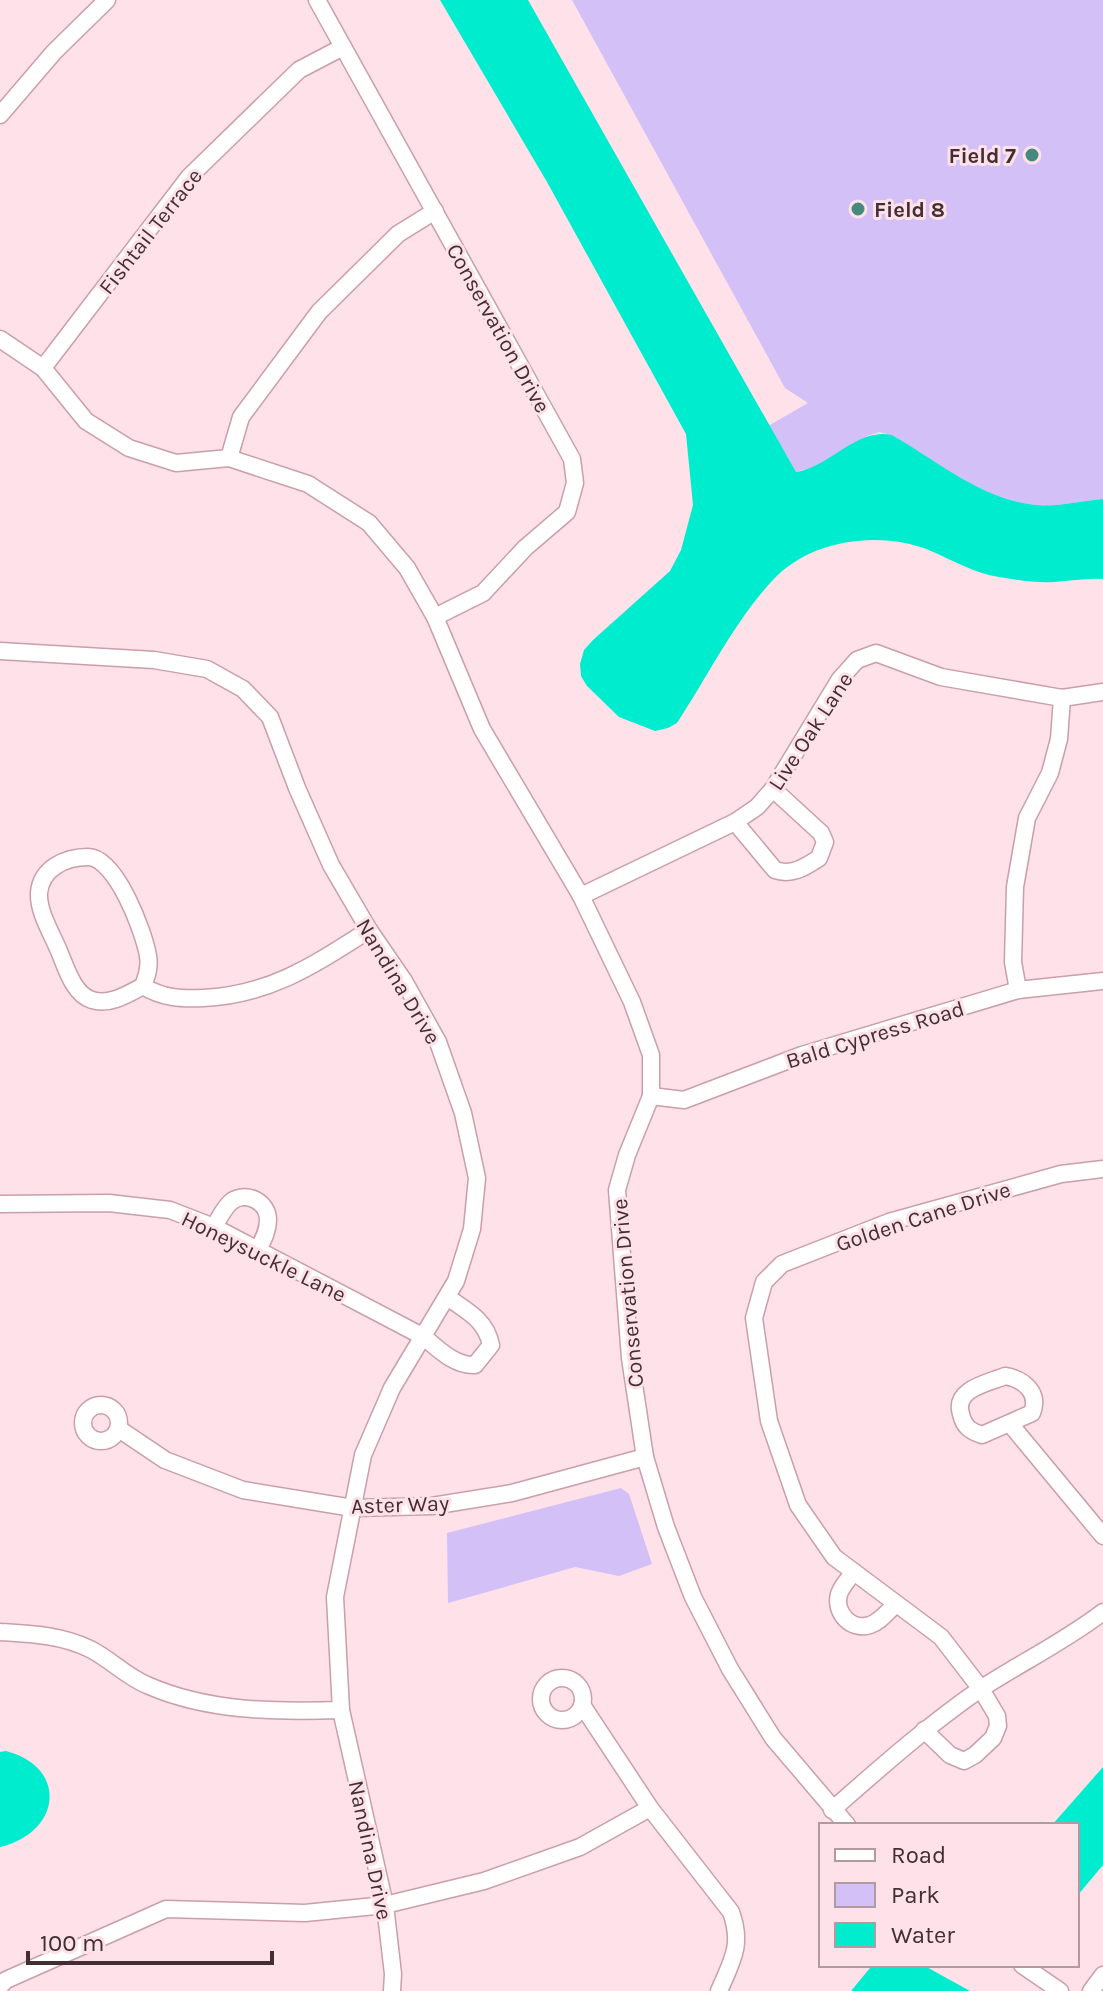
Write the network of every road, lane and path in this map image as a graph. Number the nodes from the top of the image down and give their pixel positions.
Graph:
1 (107, 0) edge
2 (317, 0) edge
3 (343, 47) junction
4 (0, 115) edge
5 (435, 211) junction
6 (0, 339) edge
7 (43, 368) junction
8 (229, 458) junction
9 (435, 617) junction
10 (0, 651) edge
11 (1103, 692) edge
12 (1062, 698) junction
13 (773, 789) junction
14 (735, 822) junction
15 (581, 896) junction
16 (369, 930) junction
17 (1103, 981) edge
18 (143, 986) junction
19 (1018, 990) junction
20 (651, 1096) junction
21 (1103, 1169) edge
22 (0, 1204) edge
23 (214, 1227) junction
24 (258, 1250) junction
25 (447, 1297) junction
26 (424, 1337) junction
27 (1011, 1425) junction
28 (119, 1429) dead end
29 (645, 1457) junction
30 (353, 1508) junction
31 (1103, 1536) edge
32 (854, 1572) junction
33 (896, 1604) junction
34 (1103, 1612) edge
35 (0, 1632) edge
36 (981, 1689) junction
37 (582, 1705) dead end
38 (341, 1710) junction
39 (924, 1730) junction
40 (650, 1808) junction
41 (832, 1810) junction
42 (845, 1823) edge
43 (385, 1905) junction
44 (1025, 1967) edge
45 (1103, 1975) edge
46 (0, 1986) edge
47 (392, 1991) edge
48 (719, 1991) edge
49 (1060, 1991) edge
50 (1091, 1991) edge

1 - 4 street
2 - 3 street, Conservation Drive
3 - 5 street, Conservation Drive
3 - 7 street, Fishtail Terrace
5 - 8 street
5 - 9 street, Conservation Drive
6 - 7 street, Conservation Drive
7 - 8 street, Conservation Drive
8 - 9 street, Conservation Drive
9 - 15 street, Conservation Drive
10 - 16 street, Nandina Drive
11 - 12 street, Live Oak Lane
12 - 13 street, Live Oak Lane
12 - 19 street
13 - 14 street, Live Oak Lane
13 - 14 street
14 - 15 street, Live Oak Lane
15 - 20 street, Conservation Drive
16 - 18 street
16 - 25 street, Nandina Drive
17 - 19 street, Bald Cypress Road
18 - 18 street
19 - 20 street, Bald Cypress Road
20 - 29 street, Conservation Drive
21 - 32 street, Golden Cane Drive
22 - 23 street, Honeysuckle Lane
23 - 24 street, Honeysuckle Lane
23 - 24 street
24 - 26 street, Honeysuckle Lane
25 - 26 street, Nandina Drive
25 - 26 street, Honeysuckle Lane
26 - 30 street, Nandina Drive
27 - 27 street
27 - 31 street
28 - 30 street, Aster Way
29 - 30 street, Aster Way
29 - 41 street, Conservation Drive
30 - 38 street, Nandina Drive
32 - 33 street, Golden Cane Drive
32 - 33 street
33 - 36 street, Golden Cane Drive
34 - 36 street
35 - 38 street
36 - 39 street
36 - 39 street, Golden Cane Drive
37 - 40 street
38 - 43 street, Nandina Drive
39 - 41 street
40 - 43 street
40 - 48 street
41 - 42 street, Conservation Drive
43 - 46 street
43 - 47 street, Nandina Drive
44 - 49 street
45 - 50 street

